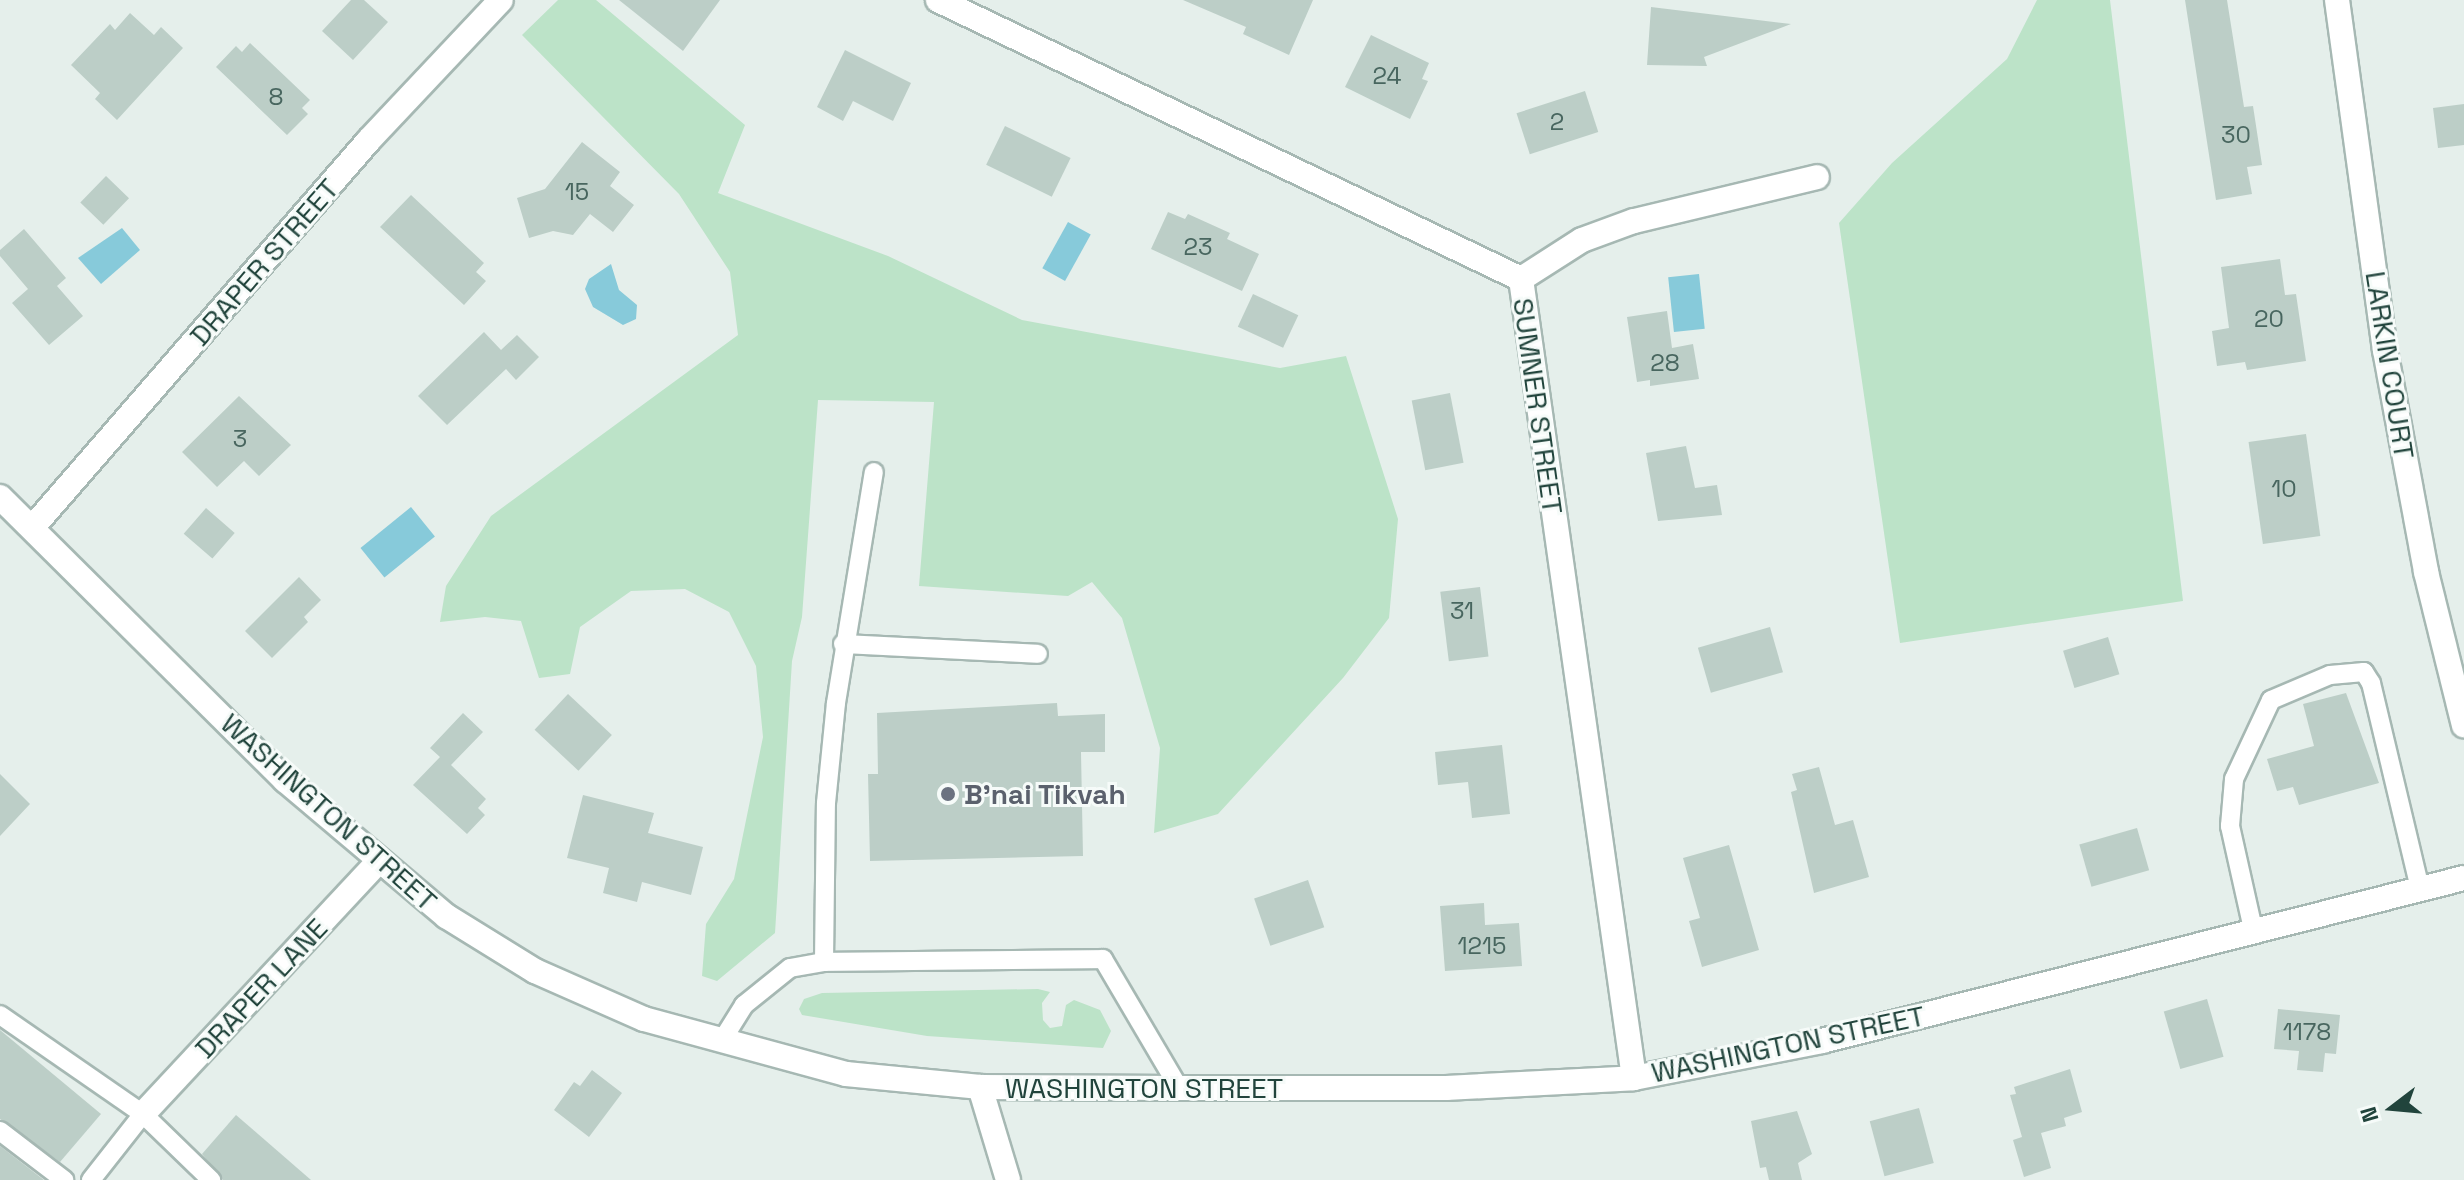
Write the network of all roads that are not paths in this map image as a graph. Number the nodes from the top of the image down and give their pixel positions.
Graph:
1 (501, 0) edge
2 (938, 0) edge
3 (2337, 0) edge
4 (1817, 177) dead end
5 (1521, 279) junction
6 (874, 472) dead end
7 (0, 497) edge
8 (32, 528) junction
9 (843, 644) junction
10 (1038, 654) dead end
11 (2464, 725) edge
12 (378, 862) junction
13 (2464, 878) edge
14 (2420, 889) junction
15 (2253, 929) junction
16 (824, 962) junction
17 (0, 1015) edge
18 (721, 1042) junction
19 (1634, 1078) junction
20 (980, 1087) junction
21 (1179, 1088) junction
22 (143, 1114) junction
23 (0, 1131) edge
24 (64, 1180) edge
25 (91, 1180) edge
26 (211, 1180) edge
27 (1008, 1180) edge

1 - 8 street, DRAPER STREET
2 - 5 street, SUMNER STREET
3 - 11 street, LARKIN COURT
4 - 5 street
5 - 19 street, SUMNER STREET
6 - 9 lane
7 - 8 street, WASHINGTON STREET
8 - 12 street, WASHINGTON STREET
9 - 10 lane
9 - 16 lane
12 - 18 street, WASHINGTON STREET
12 - 22 street, DRAPER LANE
13 - 14 street, WASHINGTON STREET
14 - 15 street, WASHINGTON STREET
14 - 15 lane
15 - 19 street, WASHINGTON STREET
16 - 18 lane
16 - 21 lane
17 - 22 lane
18 - 20 street, WASHINGTON STREET
19 - 21 street, WASHINGTON STREET
20 - 21 street, WASHINGTON STREET
20 - 27 street
22 - 25 lane
22 - 26 lane
23 - 24 lane

